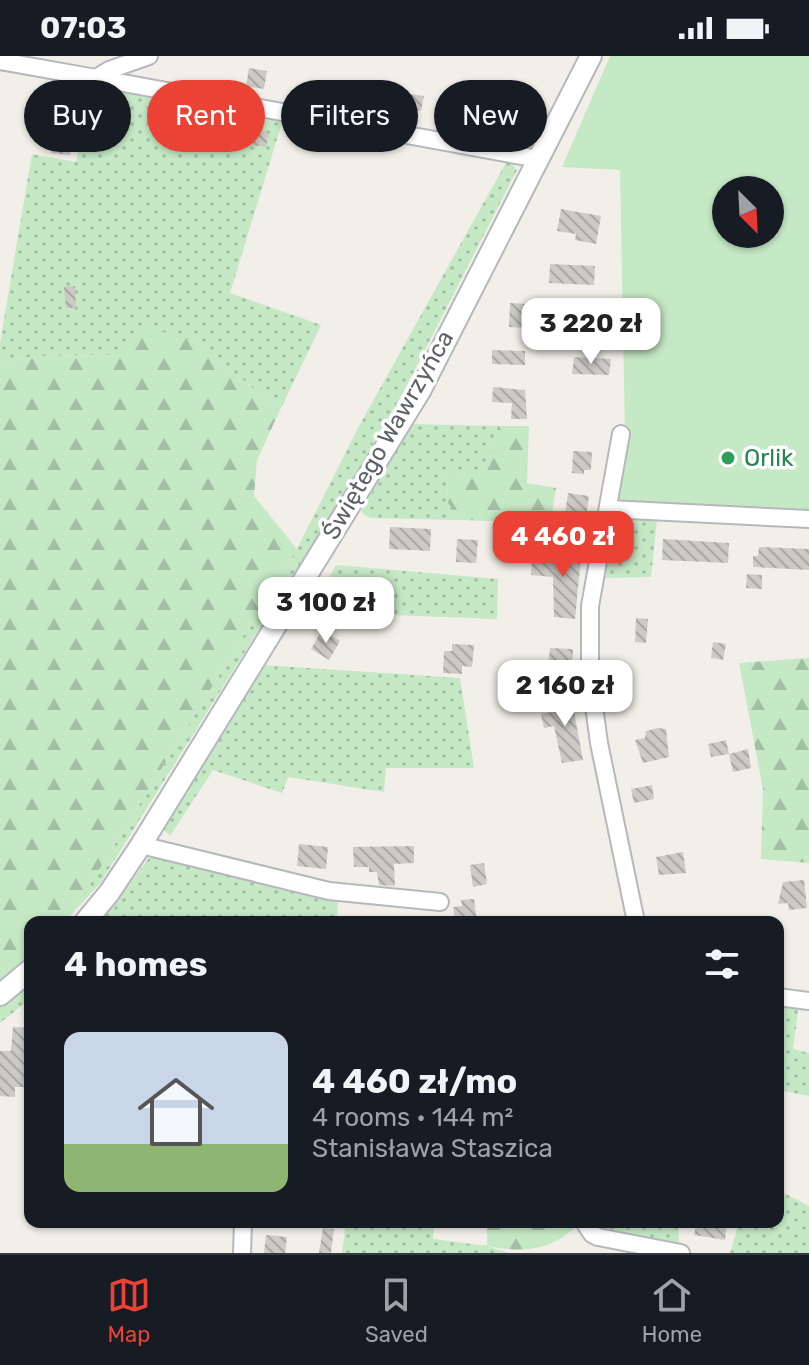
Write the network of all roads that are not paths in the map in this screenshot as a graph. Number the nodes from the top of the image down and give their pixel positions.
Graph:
1 (149, 56) edge
2 (591, 56) edge
3 (0, 61) edge
4 (96, 78) junction
5 (538, 159) junction
6 (621, 434) dead end
7 (609, 509) junction
8 (809, 519) edge
9 (141, 845) junction
10 (440, 902) dead end
11 (90, 916) edge
12 (635, 916) edge
13 (24, 975) edge
14 (0, 995) edge
15 (784, 998) edge
16 (809, 1001) edge
17 (243, 1228) edge
18 (588, 1228) edge
19 (242, 1253) edge
20 (681, 1253) edge

1 - 4 street
2 - 5 street, Świętego Wawrzyńca
3 - 4 street
4 - 5 street
5 - 9 street, Świętego Wawrzyńca
6 - 7 street
7 - 8 street
7 - 12 street
9 - 10 street
9 - 11 street, Świętego Wawrzyńca
13 - 14 street
15 - 16 street
17 - 19 street
18 - 20 street

